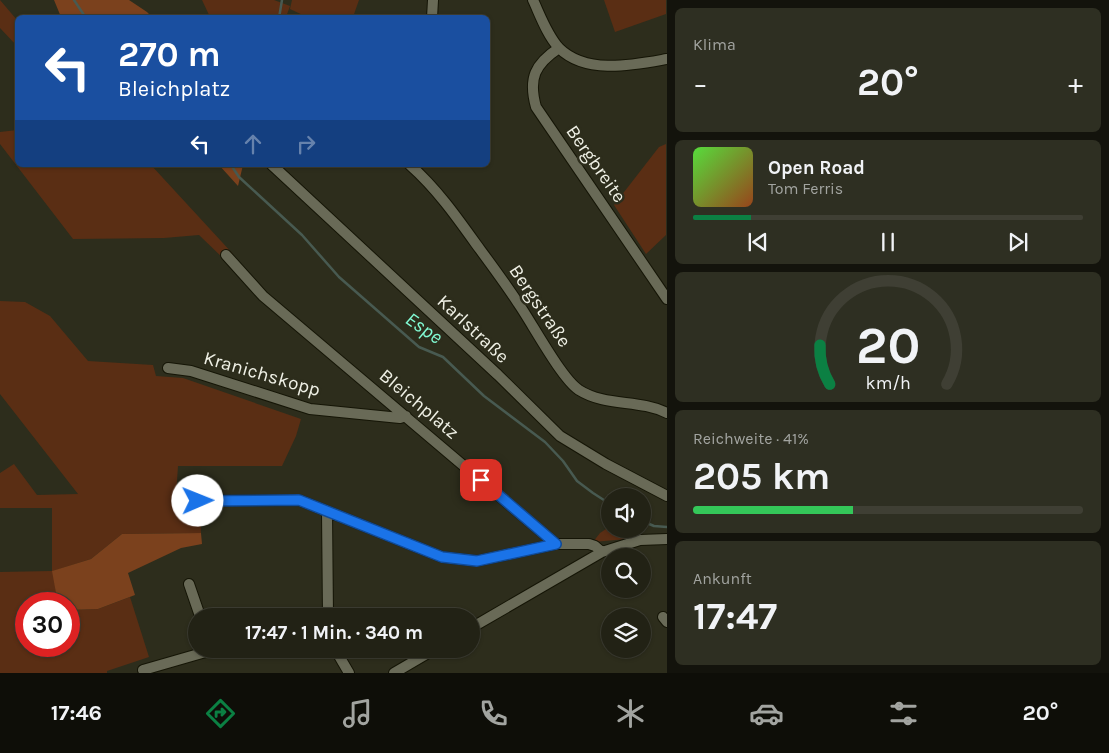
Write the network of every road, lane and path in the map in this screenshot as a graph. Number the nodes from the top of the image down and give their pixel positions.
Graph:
1 (433, 0) edge
2 (533, 0) edge
3 (432, 15) edge
4 (559, 48) junction
5 (666, 59) edge
6 (274, 167) edge
7 (412, 167) edge
8 (421, 167) edge
9 (423, 176) junction
10 (226, 255) dead end
11 (666, 298) edge
12 (168, 368) dead end
13 (666, 413) edge
14 (406, 416) junction
15 (666, 496) edge
16 (198, 501) dead end
17 (327, 512) junction
18 (666, 539) edge
19 (556, 544) junction
20 (615, 548) edge
21 (601, 551) edge
22 (601, 553) edge
23 (189, 584) dead end
24 (197, 608) edge
25 (328, 608) edge
26 (480, 623) edge
27 (188, 656) edge
28 (340, 658) edge
29 (420, 658) edge
30 (143, 670) dead end
31 (349, 673) edge
32 (394, 673) edge

1 - 3 street
2 - 4 street
4 - 5 street
4 - 11 street, Bergbreite
6 - 15 street, Karlstraße
7 - 9 street, Bergstraße
8 - 9 street
9 - 13 street, Bergstraße
10 - 14 street, Bleichplatz
12 - 14 street, Kranichskopp
14 - 19 street, Bleichplatz
16 - 17 street
17 - 19 street
17 - 25 street
18 - 20 street
19 - 21 street
22 - 26 street
23 - 24 street
27 - 30 street
28 - 31 street
29 - 32 street

